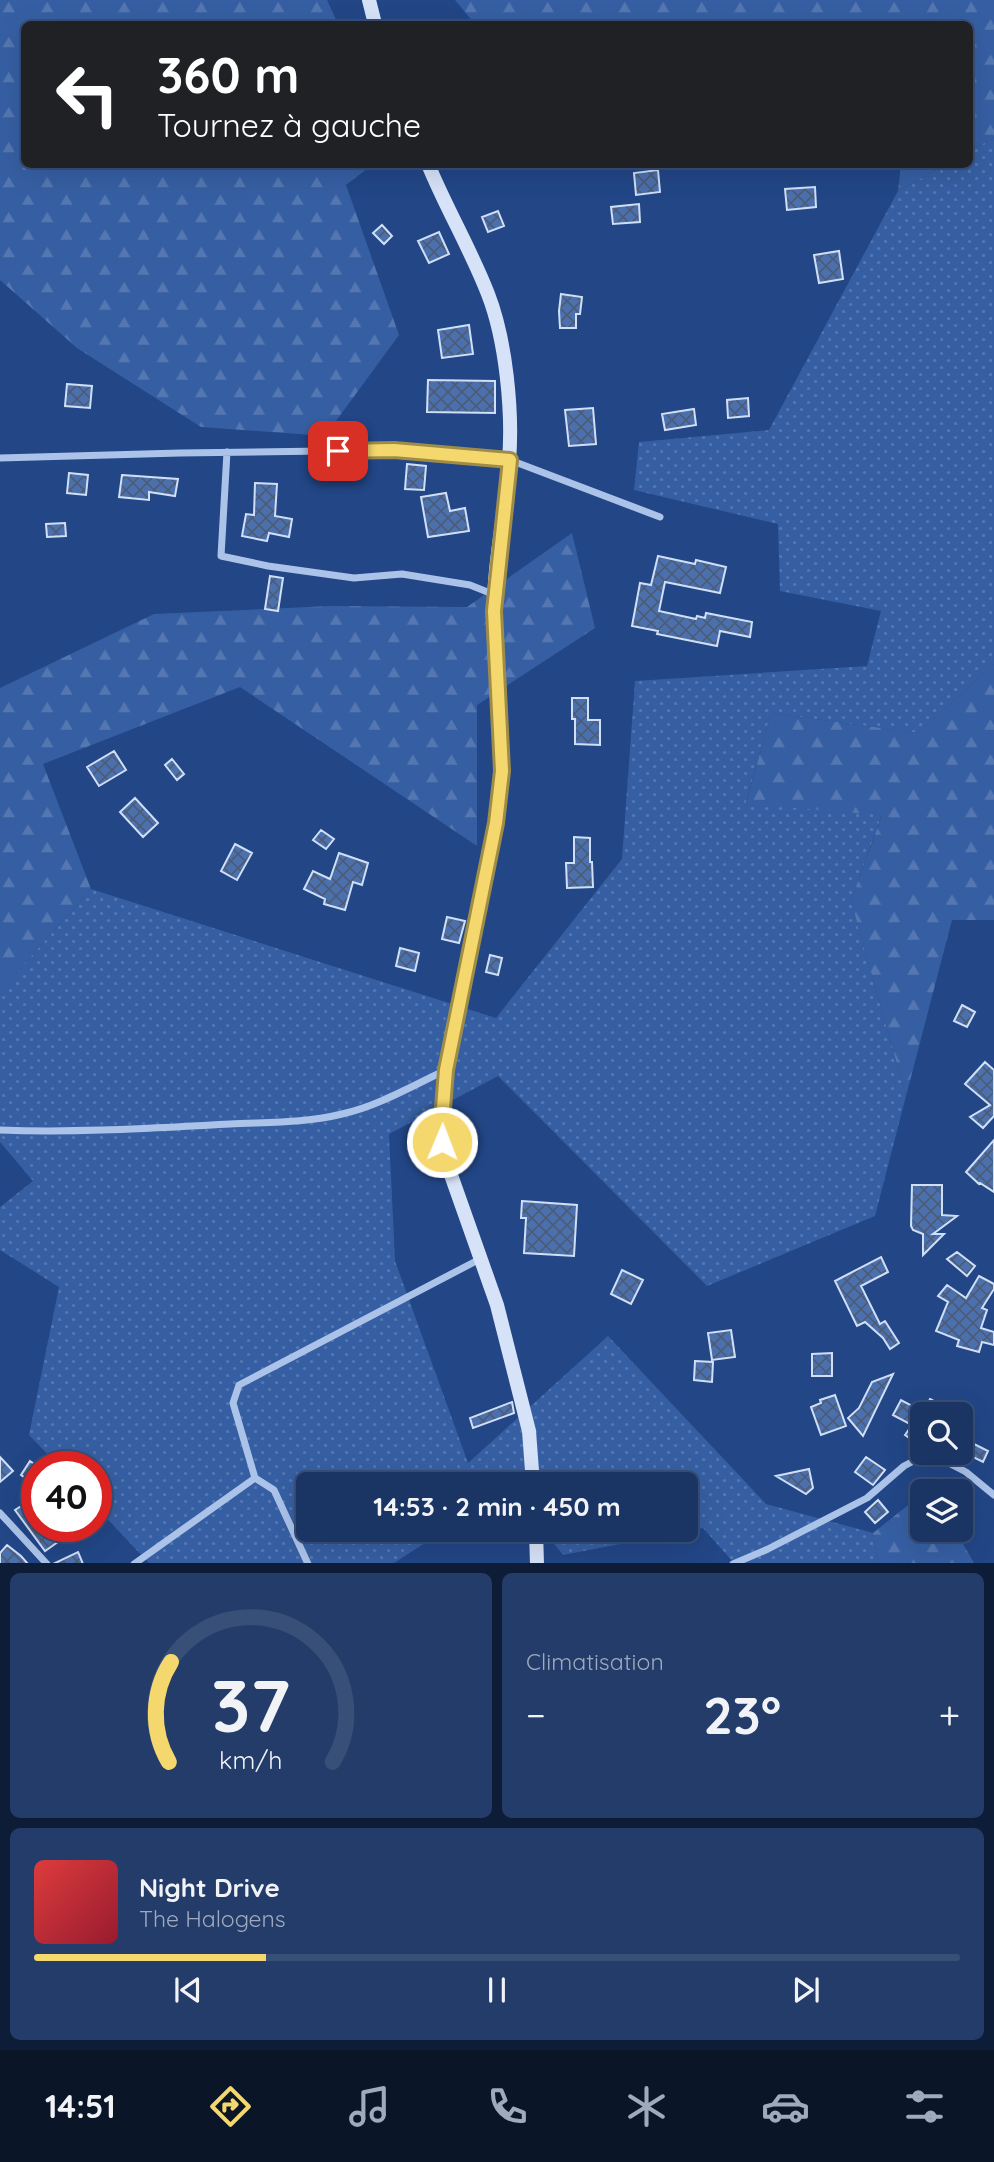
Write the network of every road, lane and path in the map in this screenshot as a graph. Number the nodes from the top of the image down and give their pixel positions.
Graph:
1 (371, 1) edge
2 (375, 21) edge
3 (430, 168) edge
4 (227, 452) junction
5 (0, 458) edge
6 (510, 460) junction
7 (660, 517) dead end
8 (495, 595) junction
9 (446, 1070) junction
10 (0, 1130) edge
11 (481, 1259) junction
12 (532, 1472) edge
13 (255, 1478) junction
14 (994, 1495) edge
15 (0, 1513) edge
16 (536, 1542) edge
17 (47, 1563) edge
18 (134, 1563) edge
19 (308, 1563) edge
20 (537, 1563) edge
21 (733, 1563) edge

1 - 2 street
3 - 6 street
4 - 5 street
4 - 6 street
4 - 8 street
6 - 7 street
6 - 8 street
8 - 9 street
9 - 10 street
9 - 11 street
11 - 12 street
11 - 13 street
13 - 18 street
13 - 19 street
14 - 21 street
15 - 17 street
16 - 20 street

